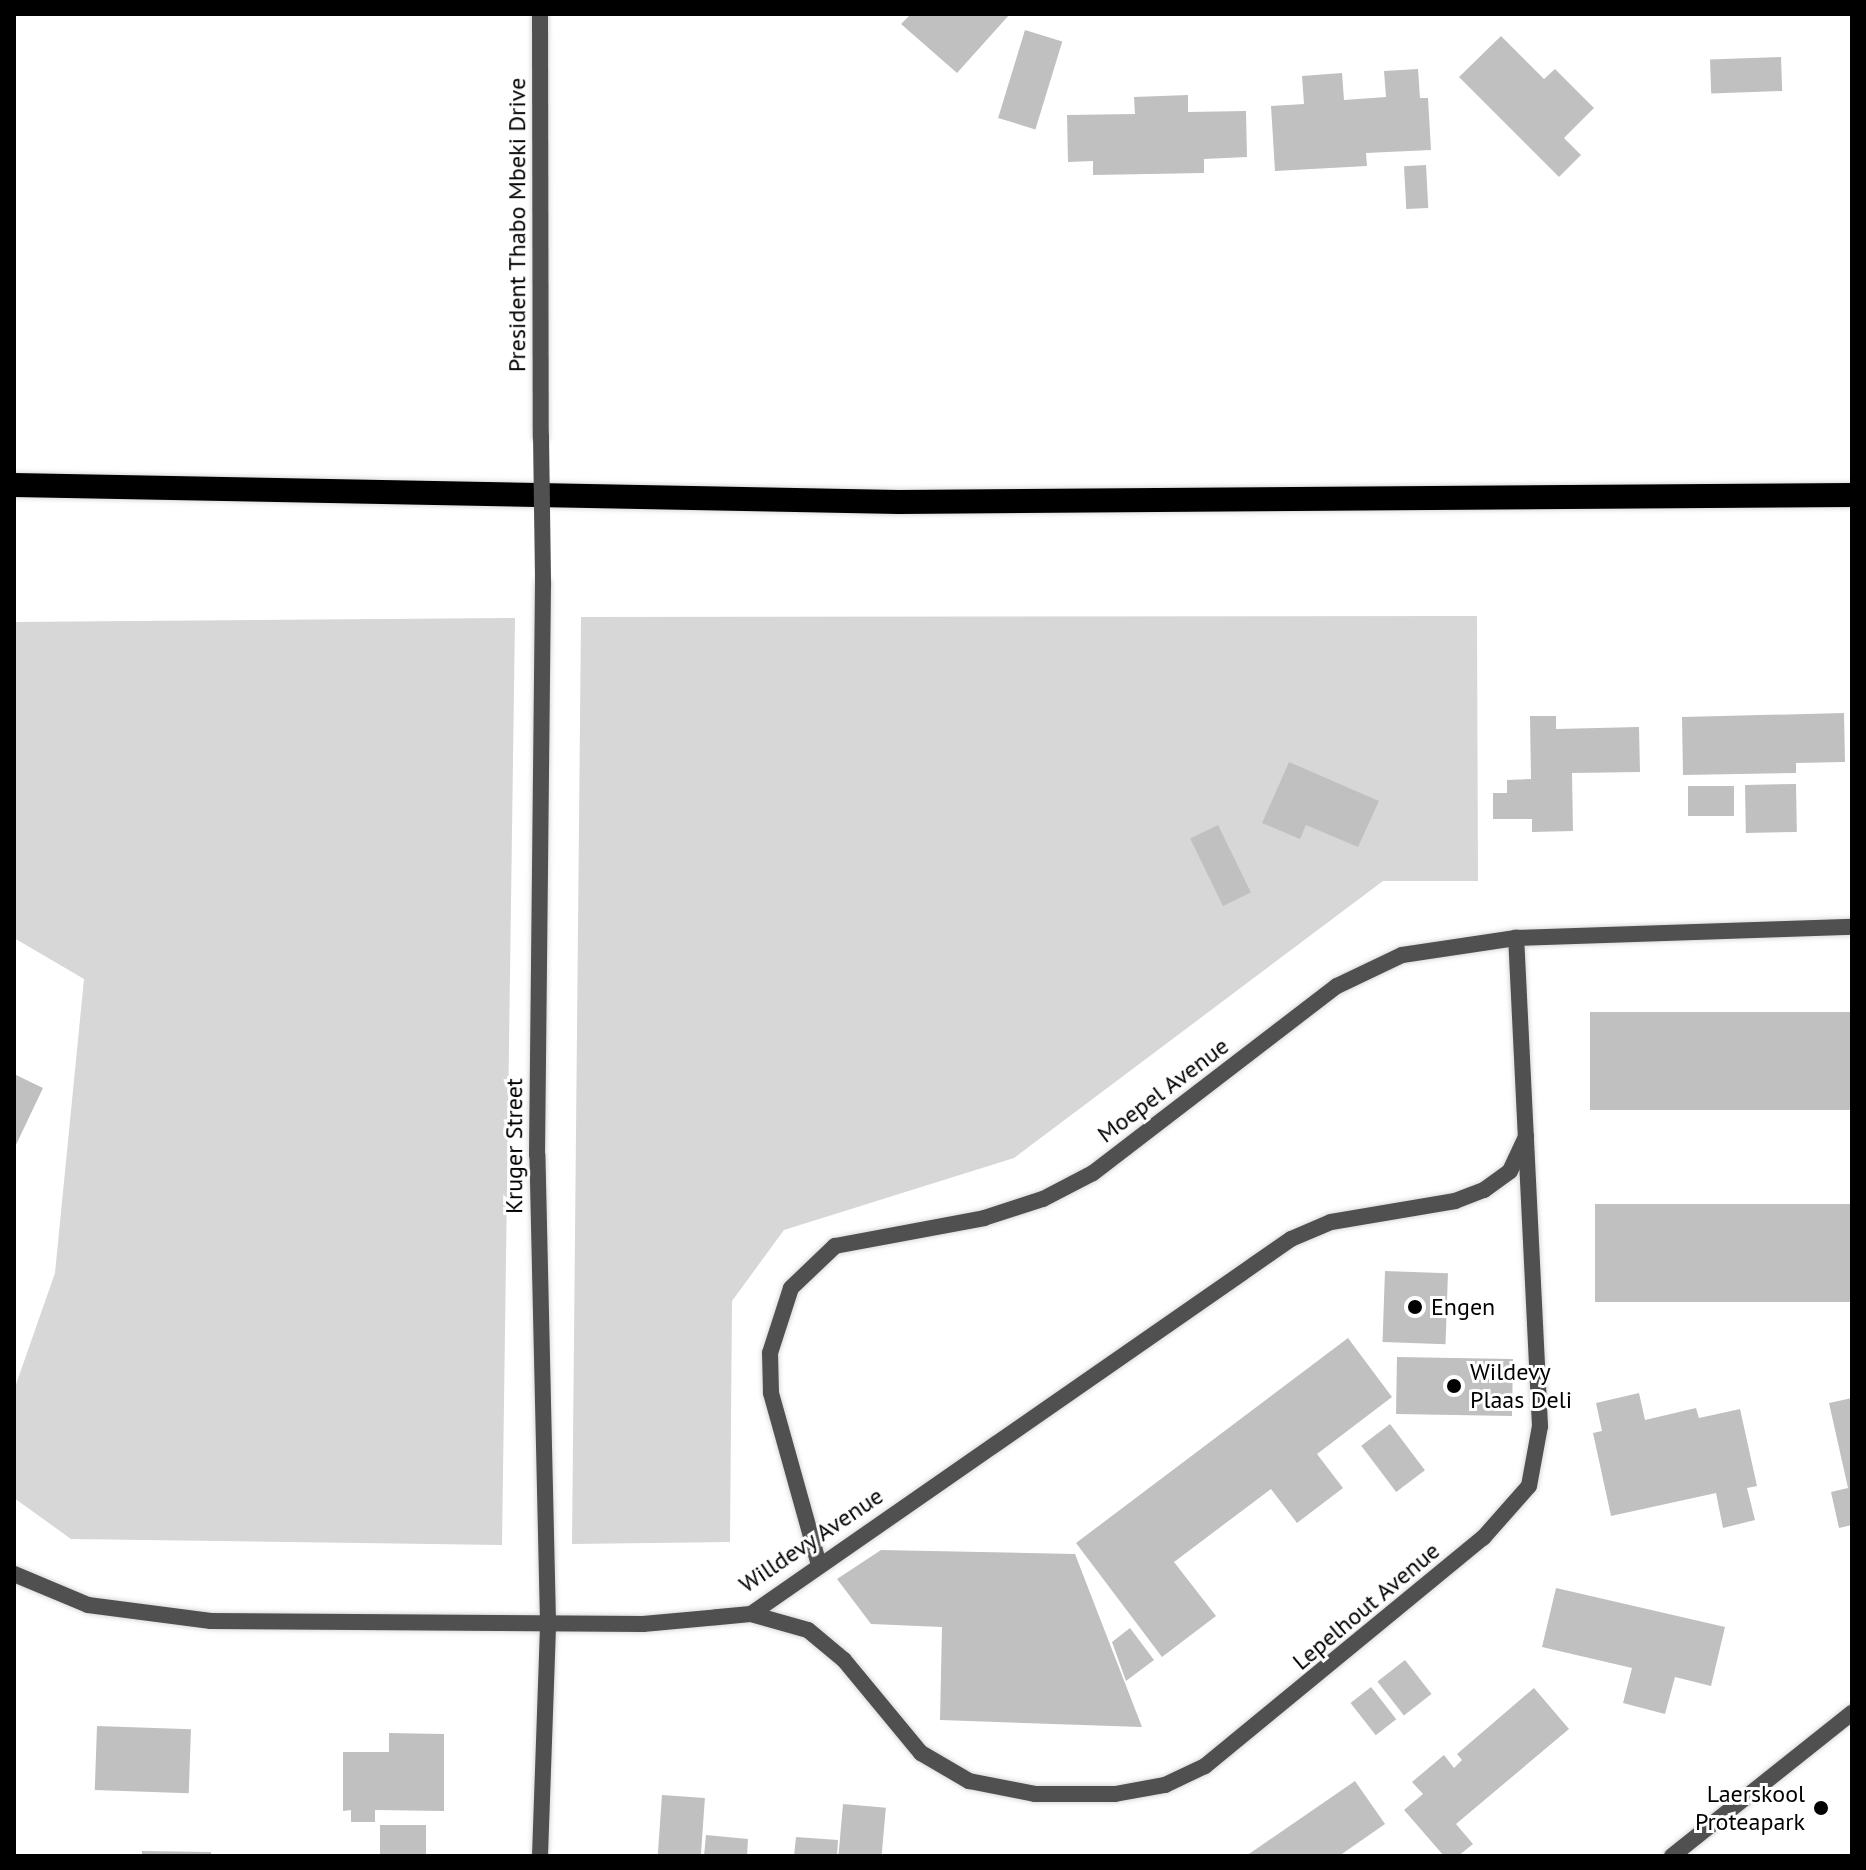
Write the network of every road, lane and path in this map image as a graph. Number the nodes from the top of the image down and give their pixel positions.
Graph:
1 (540, 14) edge
2 (541, 436) joint
3 (14, 485) edge
4 (1852, 495) edge
5 (1852, 927) edge
6 (1516, 938) junction
7 (1526, 1137) junction
8 (819, 1565) junction
9 (14, 1574) edge
10 (751, 1614) junction
11 (548, 1622) junction
12 (1852, 1713) edge
13 (540, 1856) edge
14 (1672, 1856) edge

1 - 2 street, President Thabo Mbeki Drive
2 - 11 street, Kruger Street, bridge
3 - 4 highway
5 - 6 street, Moepel Avenue
6 - 7 street, Lepelhout Avenue
6 - 8 street, Moepel Avenue
7 - 8 street, Willdevy Avenue
7 - 10 street, Lepelhout Avenue
8 - 10 street, Willdevy Avenue
9 - 11 street, Willdevy Avenue
10 - 11 street, Willdevy Avenue
11 - 13 street, Kruger Street
12 - 14 street

